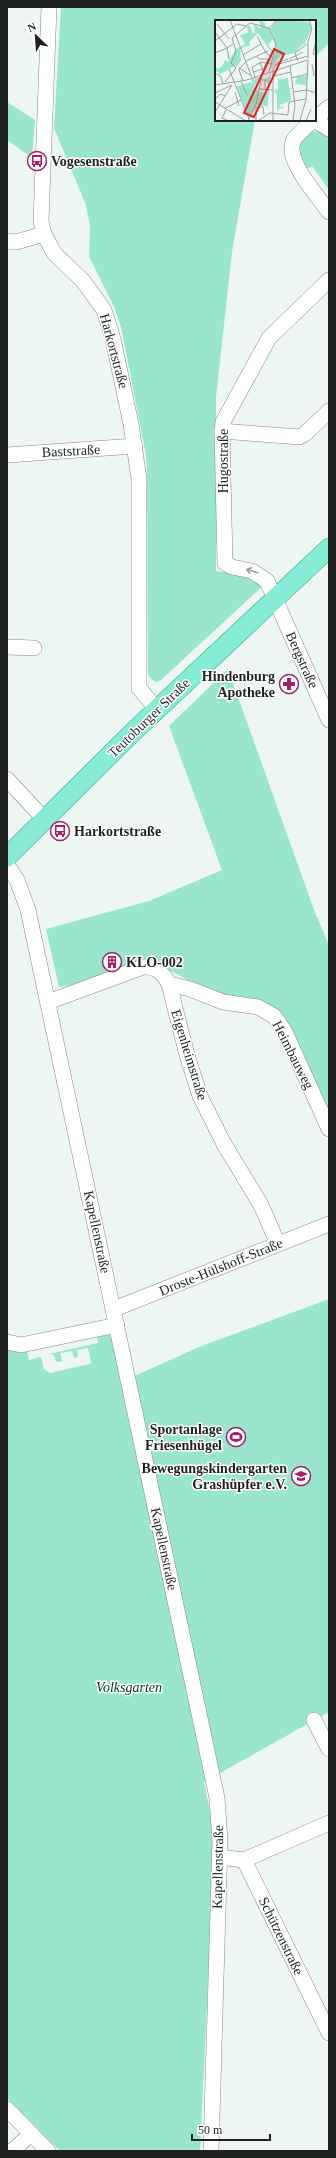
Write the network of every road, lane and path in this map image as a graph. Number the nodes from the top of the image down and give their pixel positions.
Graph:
1 (49, 7) edge
2 (329, 107) edge
3 (316, 119) edge
4 (314, 121) edge
5 (316, 121) edge
6 (329, 129) edge
7 (329, 212) edge
8 (44, 234) junction
9 (7, 241) edge
10 (329, 280) edge
11 (328, 414) edge
12 (222, 431) junction
13 (135, 446) junction
14 (7, 455) edge
15 (329, 548) edge
16 (275, 600) junction
17 (7, 647) edge
18 (34, 648) dead end
19 (164, 703) junction
20 (329, 720) edge
21 (7, 778) edge
22 (45, 820) junction
23 (7, 857) edge
24 (7, 865) edge
25 (169, 984) junction
26 (48, 1002) junction
27 (329, 1129) edge
28 (329, 1224) edge
29 (278, 1244) junction
30 (114, 1309) junction
31 (117, 1325) junction
32 (7, 1342) edge
33 (314, 1720) dead end
34 (329, 1749) edge
35 (329, 1823) edge
36 (220, 1857) junction
37 (244, 1860) junction
38 (329, 2033) edge
39 (7, 2109) edge
40 (31, 2134) junction
41 (12, 2151) edge
42 (48, 2151) edge
43 (211, 2151) edge

1 - 8 street, Harkortstraße
2 - 3 street
4 - 7 street
5 - 6 street
8 - 9 street
8 - 13 street, Harkortstraße
10 - 12 street, Hugostraße
11 - 12 street
16 -> 12 street, Hugostraße
13 - 14 street, Baststraße
13 - 19 street, Harkortstraße
15 - 16 main road, Teutoburger Straße
16 - 19 main road, Teutoburger Straße
16 - 20 street, Bergstraße
17 - 18 street
19 - 22 main road, Teutoburger Straße
21 - 22 street
22 - 23 main road, Teutoburger Straße
24 - 26 street, Kapellenstraße
25 - 26 street, Eigenheimstraße
25 - 27 street, Heimbauweg
25 - 29 street, Eigenheimstraße
26 - 30 street, Kapellenstraße
28 - 29 street, Droste-Hülshoff-Straße
29 - 30 street, Droste-Hülshoff-Straße
30 - 31 street, Kapellenstraße
31 - 32 street
31 - 36 street, Kapellenstraße
33 - 34 street
35 - 37 street
36 - 37 street
36 - 43 street, Kapellenstraße
37 - 38 street, Schützenstraße
39 - 40 street
40 - 41 street
40 - 42 street

